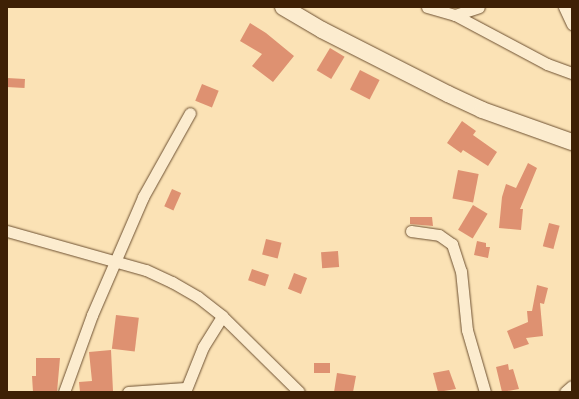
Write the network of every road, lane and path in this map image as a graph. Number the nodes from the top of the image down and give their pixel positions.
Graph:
1 (283, 7) edge
2 (427, 7) edge
3 (479, 7) edge
4 (564, 7) edge
5 (455, 15) junction
6 (572, 24) edge
7 (572, 73) edge
8 (190, 112) dead end
9 (572, 142) edge
10 (7, 231) edge
11 (411, 231) dead end
12 (116, 260) junction
13 (222, 316) junction
14 (185, 390) edge
15 (64, 392) edge
16 (128, 392) edge
17 (299, 392) edge
18 (485, 392) edge

1 - 9 main road
2 - 5 street
3 - 5 street
4 - 6 street
5 - 7 street
8 - 12 street
10 - 12 street
11 - 18 street
12 - 13 street
12 - 15 street
13 - 14 street
13 - 17 street
14 - 16 street

